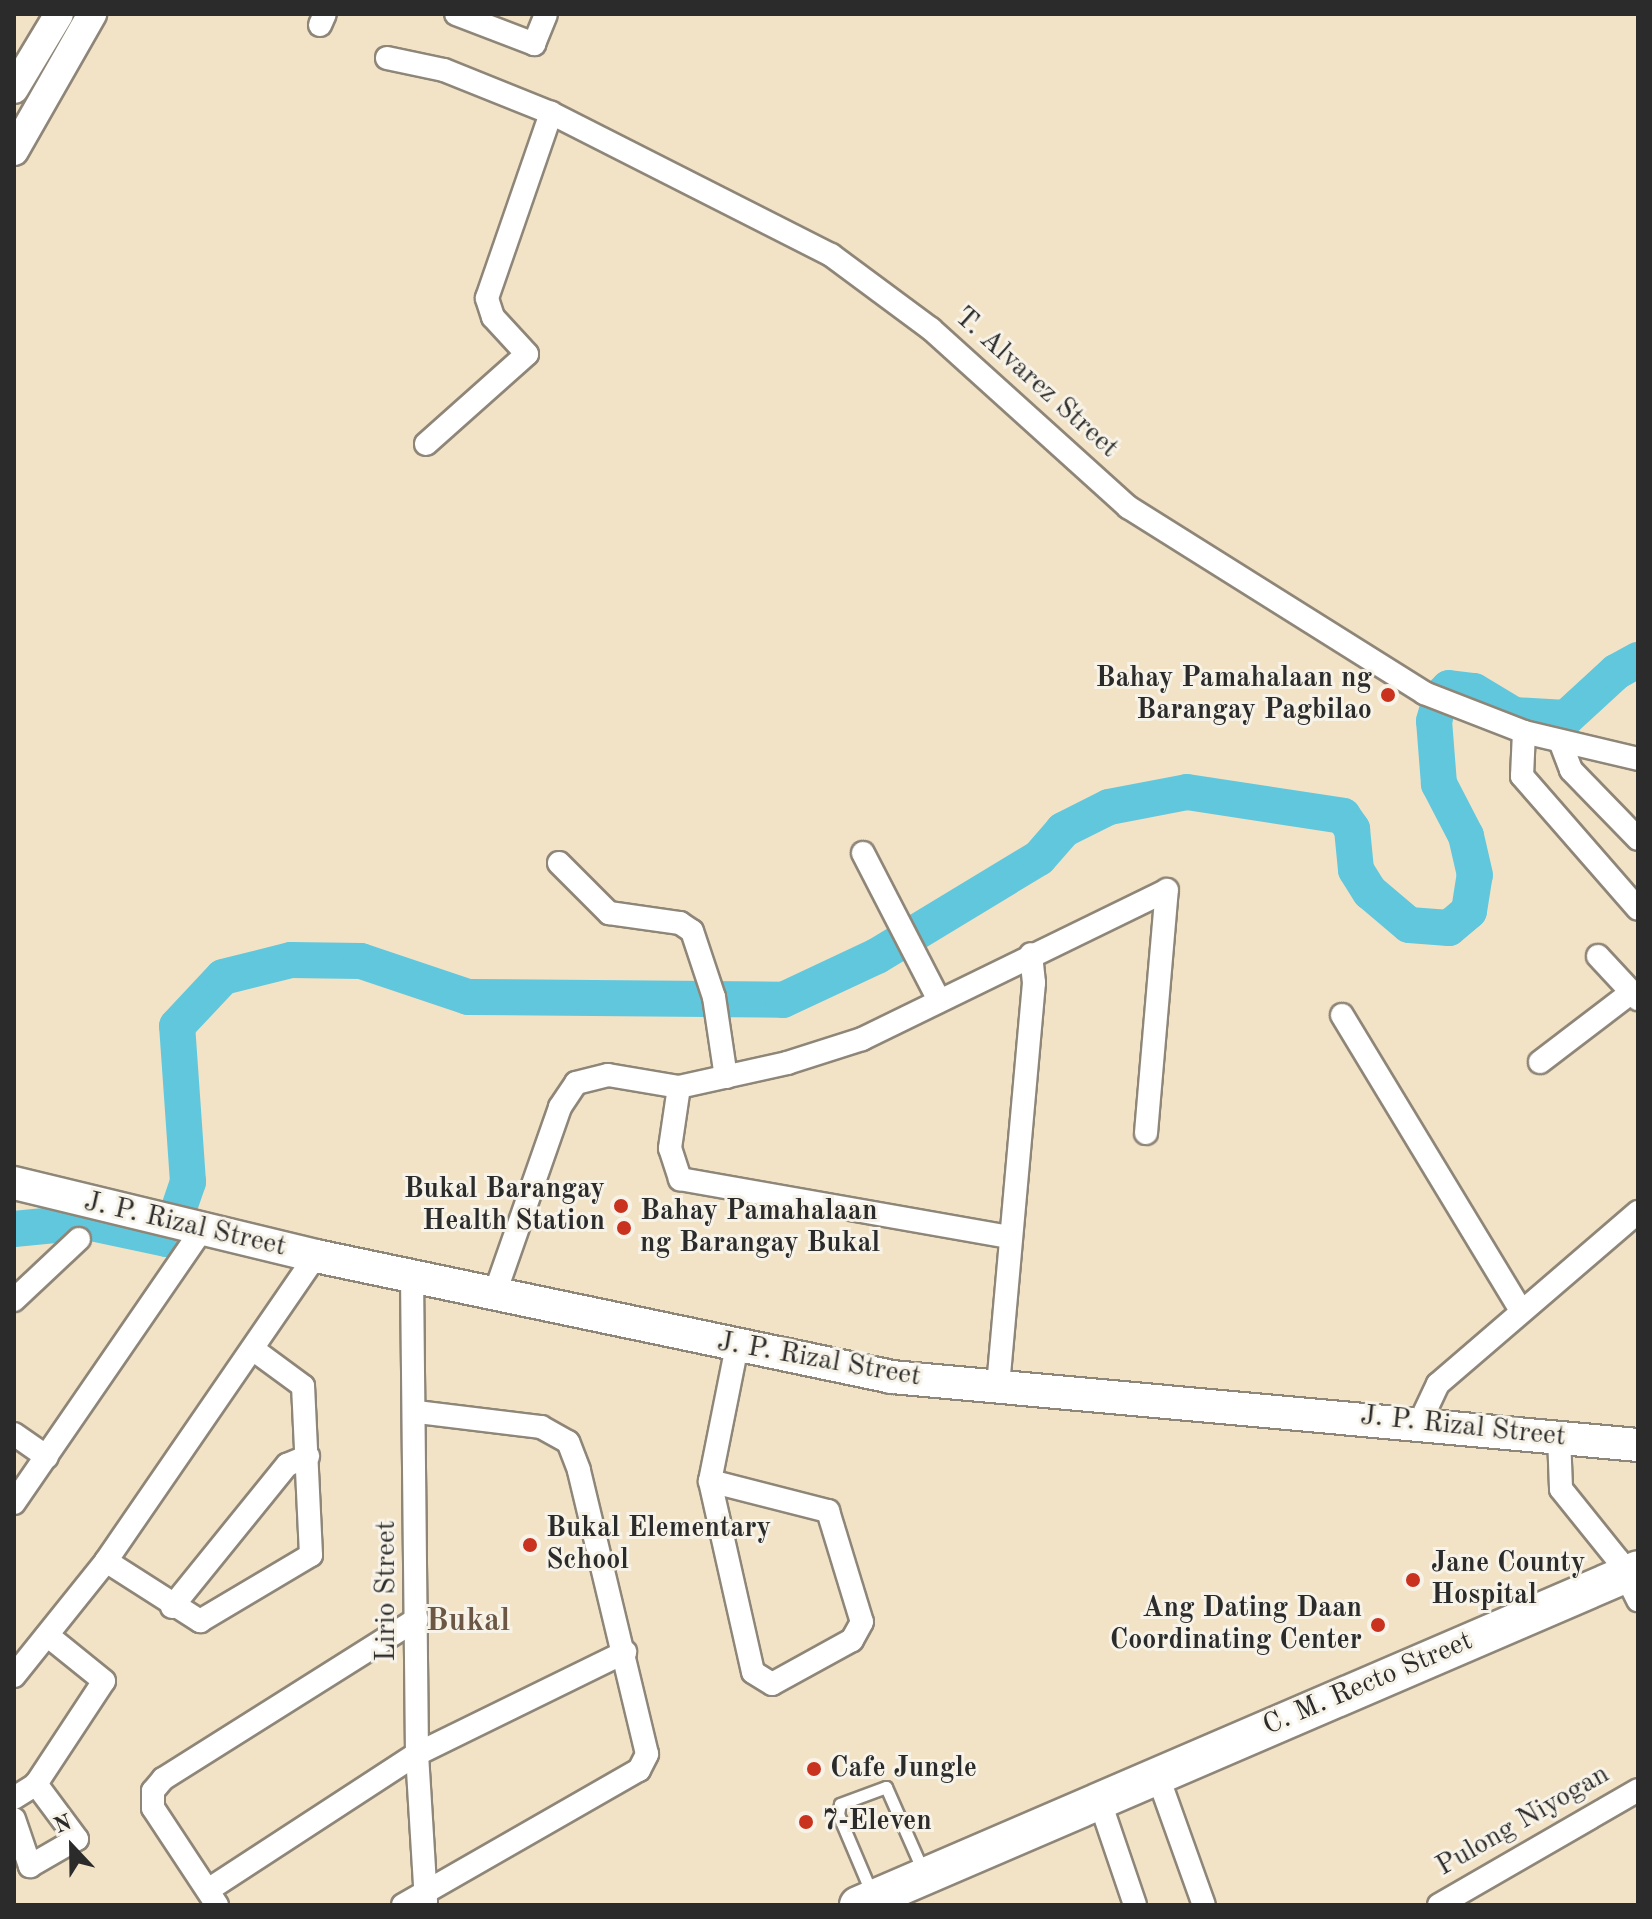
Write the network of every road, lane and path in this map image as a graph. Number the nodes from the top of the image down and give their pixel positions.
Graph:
1 (59, 14) edge
2 (92, 14) edge
3 (456, 14) edge
4 (546, 14) edge
5 (387, 58) dead end
6 (14, 89) edge
7 (551, 113) junction
8 (14, 151) edge
9 (426, 444) dead end
10 (1524, 732) junction
11 (1560, 741) junction
12 (1638, 759) edge
13 (1638, 839) edge
14 (863, 853) dead end
15 (559, 863) dead end
16 (1638, 909) edge
17 (1031, 954) junction
18 (1598, 956) dead end
19 (1635, 995) edge
20 (939, 1000) junction
21 (1342, 1015) dead end
22 (1540, 1062) dead end
23 (726, 1077) junction
24 (679, 1087) junction
25 (1146, 1133) dead end
26 (14, 1183) edge
27 (1638, 1212) edge
28 (204, 1227) junction
29 (1009, 1237) junction
30 (79, 1239) dead end
31 (316, 1256) junction
32 (412, 1276) junction
33 (495, 1293) junction
34 (14, 1300) edge
35 (1521, 1311) junction
36 (737, 1346) junction
37 (254, 1350) junction
38 (998, 1386) junction
39 (417, 1412) junction
40 (1420, 1422) junction
41 (14, 1434) edge
42 (1559, 1436) junction
43 (1638, 1445) edge
44 (308, 1456) junction
45 (47, 1457) junction
46 (710, 1481) junction
47 (14, 1503) edge
48 (106, 1561) junction
49 (1633, 1581) edge
50 (172, 1607) junction
51 (417, 1619) junction
52 (47, 1635) junction
53 (625, 1652) junction
54 (14, 1676) edge
55 (417, 1754) junction
56 (1157, 1774) junction
57 (36, 1784) junction
58 (1638, 1790) edge
59 (14, 1798) edge
60 (1099, 1799) junction
61 (14, 1819) edge
62 (925, 1876) junction
63 (213, 1898) edge
64 (425, 1898) edge
65 (866, 1901) edge
66 (403, 1905) edge
67 (1135, 1905) edge
68 (1204, 1905) edge
69 (1439, 1905) edge

1 - 6 street
2 - 8 street
3 - 4 street
5 - 7 street, T. Alvarez Street
7 - 9 street
7 - 10 street, T. Alvarez Street
10 - 11 street, T. Alvarez Street
10 - 16 street
11 - 12 street, T. Alvarez Street
11 - 13 street
14 - 20 street
15 - 23 street
17 - 20 street
17 - 25 street
17 - 29 street
18 - 19 street
19 - 22 street
20 - 23 street
21 - 35 street
23 - 24 street
24 - 29 street
24 - 33 street
26 - 28 main road, J. P. Rizal Street
27 - 35 street
28 - 31 main road, J. P. Rizal Street
28 - 45 street
29 - 38 street
30 - 34 street
31 - 32 main road, J. P. Rizal Street
31 - 37 street
32 - 33 main road, J. P. Rizal Street
32 - 39 street, Lirio Street
33 - 36 main road, J. P. Rizal Street
35 - 40 street
36 - 38 main road, J. P. Rizal Street
36 - 46 street
37 - 44 street
37 - 48 street
38 - 40 main road, J. P. Rizal Street
39 - 51 street, Lirio Street
39 - 53 street
40 - 42 main road, J. P. Rizal Street
41 - 45 street
42 - 43 main road, J. P. Rizal Street
42 - 49 street
44 - 50 street
44 - 50 street
45 - 47 street
46 - 46 street
48 - 50 street
48 - 52 street
49 - 56 main road, C. M. Recto Street
51 - 55 street, Lirio Street
51 - 63 street
52 - 54 street
52 - 57 street
53 - 55 street
53 - 64 street
55 - 63 street
55 - 64 street, Lirio Street
56 - 60 main road, C. M. Recto Street
56 - 68 street
57 - 59 street
57 - 61 street
58 - 69 street, Pulong Niyogan
60 - 62 main road, C. M. Recto Street
60 - 67 street
62 - 65 main road, C. M. Recto Street
62 - 65 lane
64 - 66 street

